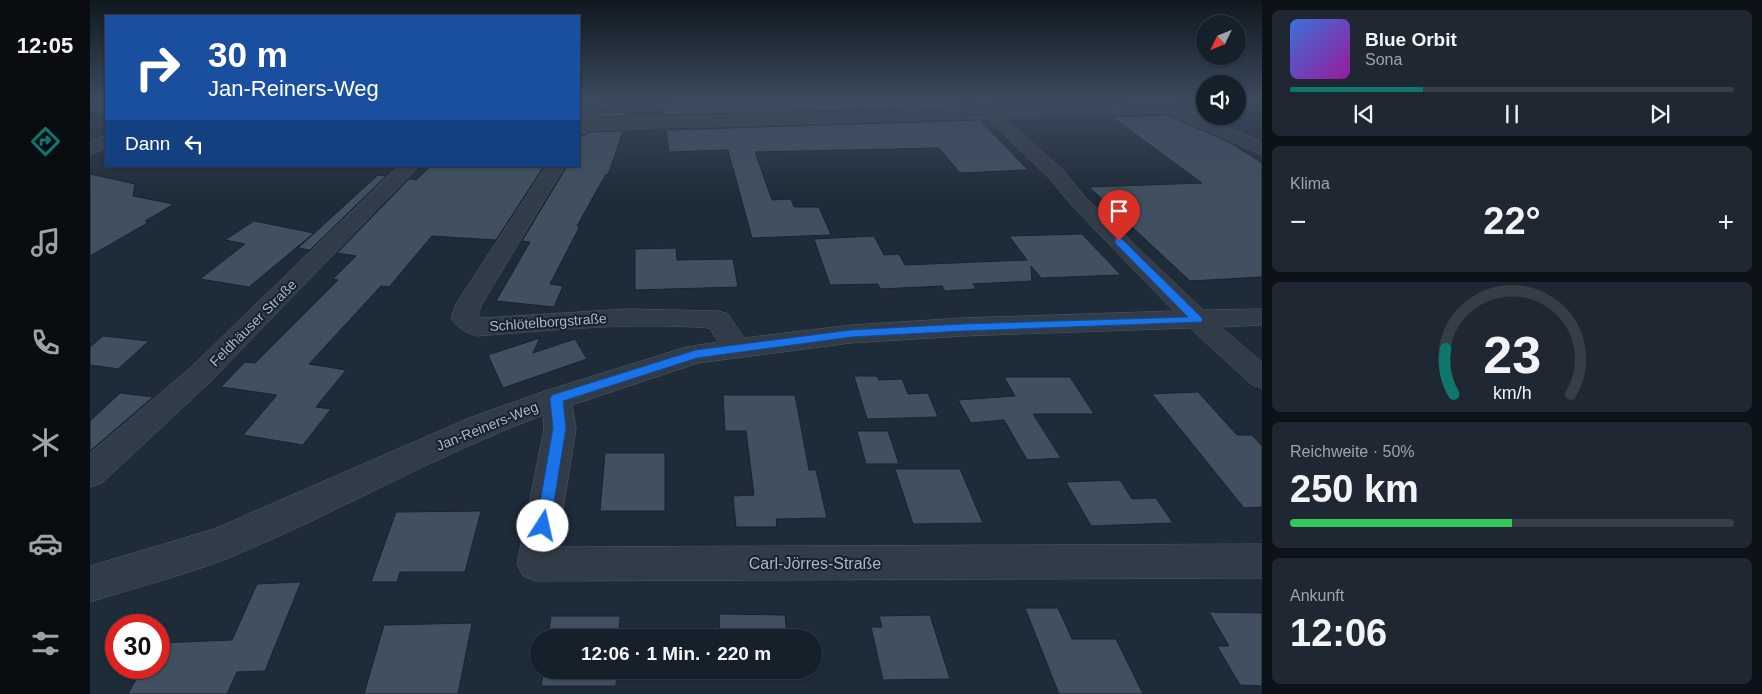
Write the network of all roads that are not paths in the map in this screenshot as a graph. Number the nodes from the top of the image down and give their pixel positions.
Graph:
1 (1009, 131) edge
2 (1222, 131) edge
3 (105, 142) edge
4 (90, 149) edge
5 (1262, 149) edge
6 (409, 167) edge
7 (555, 167) edge
8 (1262, 317) edge
9 (1198, 320) junction
10 (736, 348) junction
11 (1262, 378) edge
12 (556, 399) junction
13 (90, 473) edge
14 (1262, 561) edge
15 (90, 584) edge

1 - 9 street
2 - 5 street
3 - 4 street
6 - 13 street, Feldhäuser Straße
7 - 10 street, Schlötelborgstraße
8 - 9 street, Jan-Reiners-Weg
9 - 10 street, Jan-Reiners-Weg
9 - 11 street
10 - 12 street, Jan-Reiners-Weg
12 - 14 street, Carl-Jörres-Straße
12 - 15 street, Jan-Reiners-Weg

